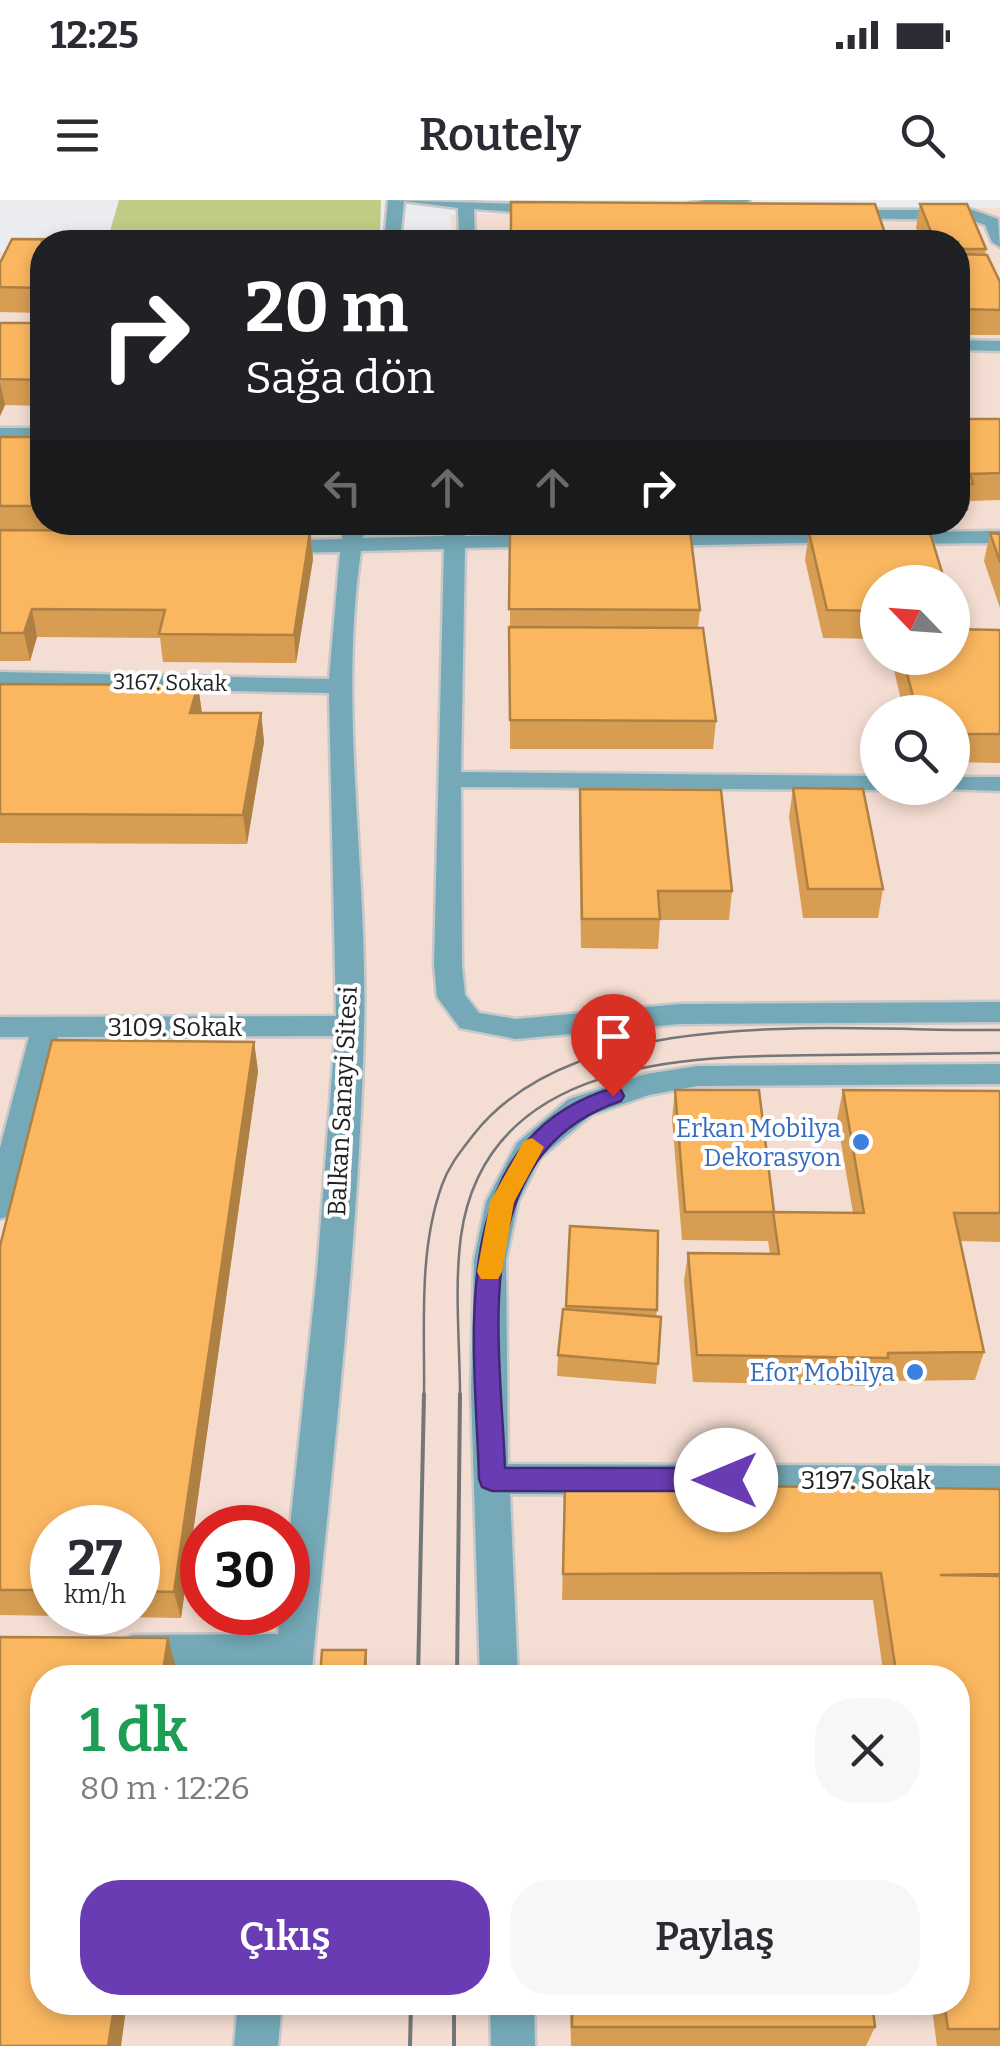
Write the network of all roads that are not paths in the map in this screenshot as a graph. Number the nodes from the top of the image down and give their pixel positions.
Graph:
1 (396, 200) edge
2 (411, 200) edge
3 (467, 203) edge
4 (746, 207) edge
5 (576, 210) edge
6 (654, 211) edge
7 (823, 215) edge
8 (393, 230) edge
9 (467, 230) edge
10 (1000, 242) edge
11 (970, 345) edge
12 (1000, 346) edge
13 (0, 434) edge
14 (30, 434) edge
15 (352, 535) edge
16 (455, 535) edge
17 (498, 535) edge
18 (1000, 537) edge
19 (571, 540) edge
20 (630, 540) edge
21 (252, 547) edge
22 (0, 679) edge
23 (340, 686) junction
24 (449, 779) junction
25 (860, 783) edge
26 (970, 784) edge
27 (1000, 784) edge
28 (1000, 1012) edge
29 (350, 1026) junction
30 (0, 1027) edge
31 (46, 1028) junction
32 (1000, 1074) edge
33 (0, 1207) edge
34 (492, 1479) junction
35 (1000, 1480) edge
36 (98, 1654) edge
37 (294, 1665) edge
38 (499, 1665) edge
39 (259, 2015) edge
40 (512, 2015) edge
41 (256, 2046) edge
42 (513, 2046) edge

1 - 8 street
2 - 3 street
3 - 5 street
3 - 9 street
4 - 6 street
7 - 10 street
11 - 12 street
13 - 14 street
15 - 21 street
15 - 23 street, Balkan Sanayi Sitesi
16 - 24 street
17 - 19 street
18 - 20 street
22 - 23 street, 3167. Sokak
23 - 29 street, Balkan Sanayi Sitesi
24 - 25 street
24 - 28 street
26 - 27 street
29 - 31 street, 3109. Sokak
29 - 37 street, Balkan Sanayi Sitesi
30 - 31 street, 3109. Sokak
31 - 33 street
32 - 34 street
34 - 35 street, 3197. Sokak
34 - 38 street
36 - 37 street
39 - 41 street
40 - 42 street

